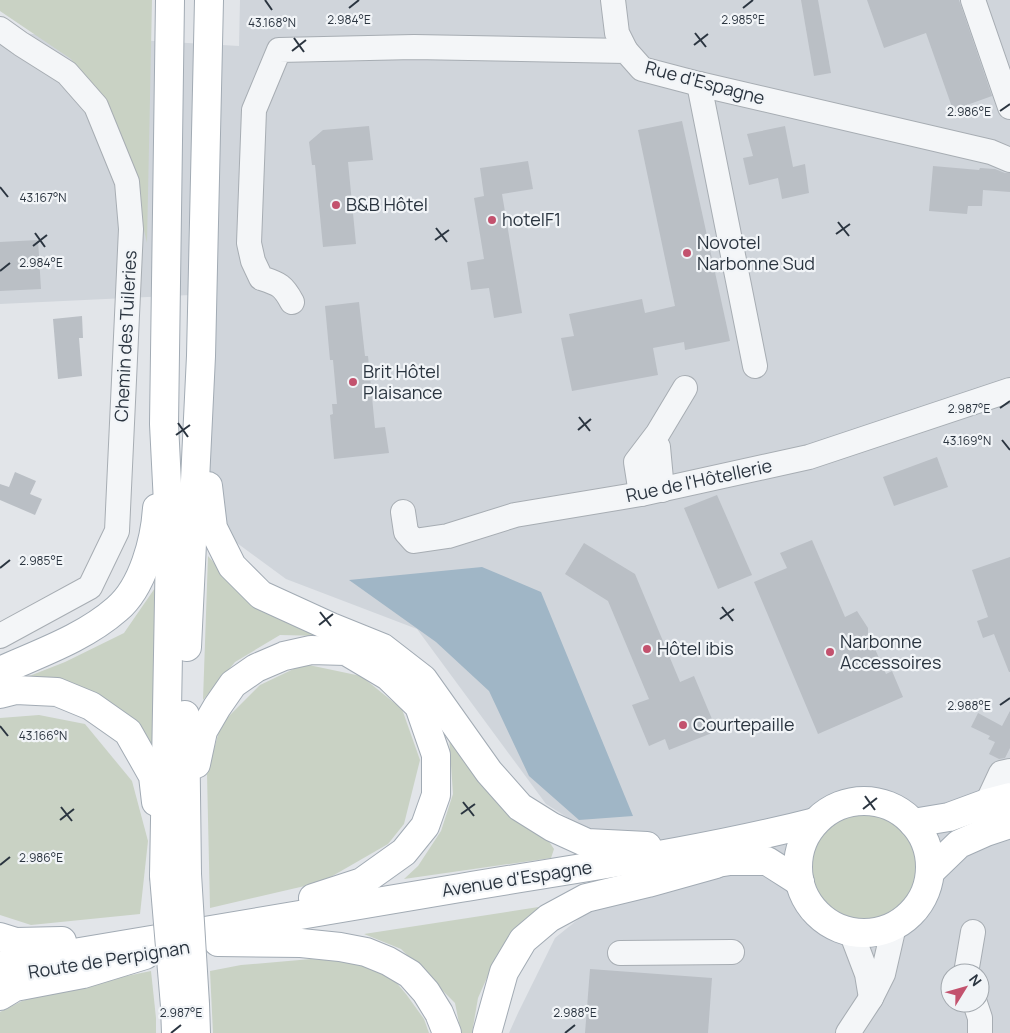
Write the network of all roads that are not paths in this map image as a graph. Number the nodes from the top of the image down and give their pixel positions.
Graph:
1 (170, 0) edge
2 (209, 0) edge
3 (613, 0) edge
4 (972, 0) edge
5 (0, 29) edge
6 (626, 51) junction
7 (699, 84) junction
8 (1010, 106) edge
9 (1010, 160) edge
10 (292, 302) dead end
11 (201, 356) junction
12 (755, 366) dead end
13 (685, 388) dead end
14 (1010, 390) edge
15 (164, 424) junction
16 (658, 447) dead end
17 (651, 492) junction
18 (403, 512) dead end
19 (0, 636) edge
20 (0, 671) edge
21 (0, 694) edge
22 (1010, 771) edge
23 (998, 800) edge
24 (187, 804) junction
25 (816, 822) junction
26 (913, 823) junction
27 (1010, 824) edge
28 (681, 852) junction
29 (730, 861) junction
30 (930, 872) junction
31 (176, 875) junction
32 (800, 882) junction
33 (894, 926) junction
34 (851, 932) junction
35 (974, 932) dead end
36 (217, 935) junction
37 (0, 937) edge
38 (153, 946) junction
39 (732, 952) dead end
40 (620, 953) dead end
41 (968, 963) edge
42 (0, 966) edge
43 (0, 977) edge
44 (0, 996) edge
45 (871, 998) junction
46 (185, 1005) junction
47 (978, 1013) edge
48 (176, 1033) edge
49 (196, 1033) edge
50 (447, 1033) edge
51 (487, 1033) edge
52 (848, 1033) edge
53 (980, 1033) edge

1 - 15 main road
2 - 11 main road
3 - 6 street
4 - 8 street
5 - 19 street, Chemin des Tuileries
6 - 7 street, Rue d'Espagne
6 - 10 street, Rue d'Espagne
7 - 9 street, Rue d'Espagne
7 - 12 street
11 - 24 main road
11 - 28 main road
13 - 17 street
14 - 17 street, Rue de l'Hôtellerie
15 - 20 main road
15 - 31 main road
16 - 17 street
17 - 18 street, Rue de l'Hôtellerie
21 - 31 main road
22 - 23 street
23 - 26 main road
24 - 31 main road
24 - 36 main road
25 - 26 main road
25 - 28 main road, Avenue d'Espagne
25 - 32 main road
26 - 30 main road
27 - 30 main road
28 - 36 main road, Avenue d'Espagne
29 - 32 main road, Avenue d'Espagne
29 - 36 main road, Avenue d'Espagne
29 - 51 main road
30 - 33 main road
31 - 46 main road, bridge
32 - 34 main road
33 - 34 main road
33 - 45 street
34 - 45 street
35 - 41 street
36 - 38 main road, Route de Perpignan
36 - 50 main road
37 - 38 main road
38 - 42 main road, Route de Perpignan
38 - 43 main road, Route de Perpignan
38 - 44 main road
39 - 40 street
45 - 52 street
46 - 48 main road
46 - 49 main road
47 - 53 street

